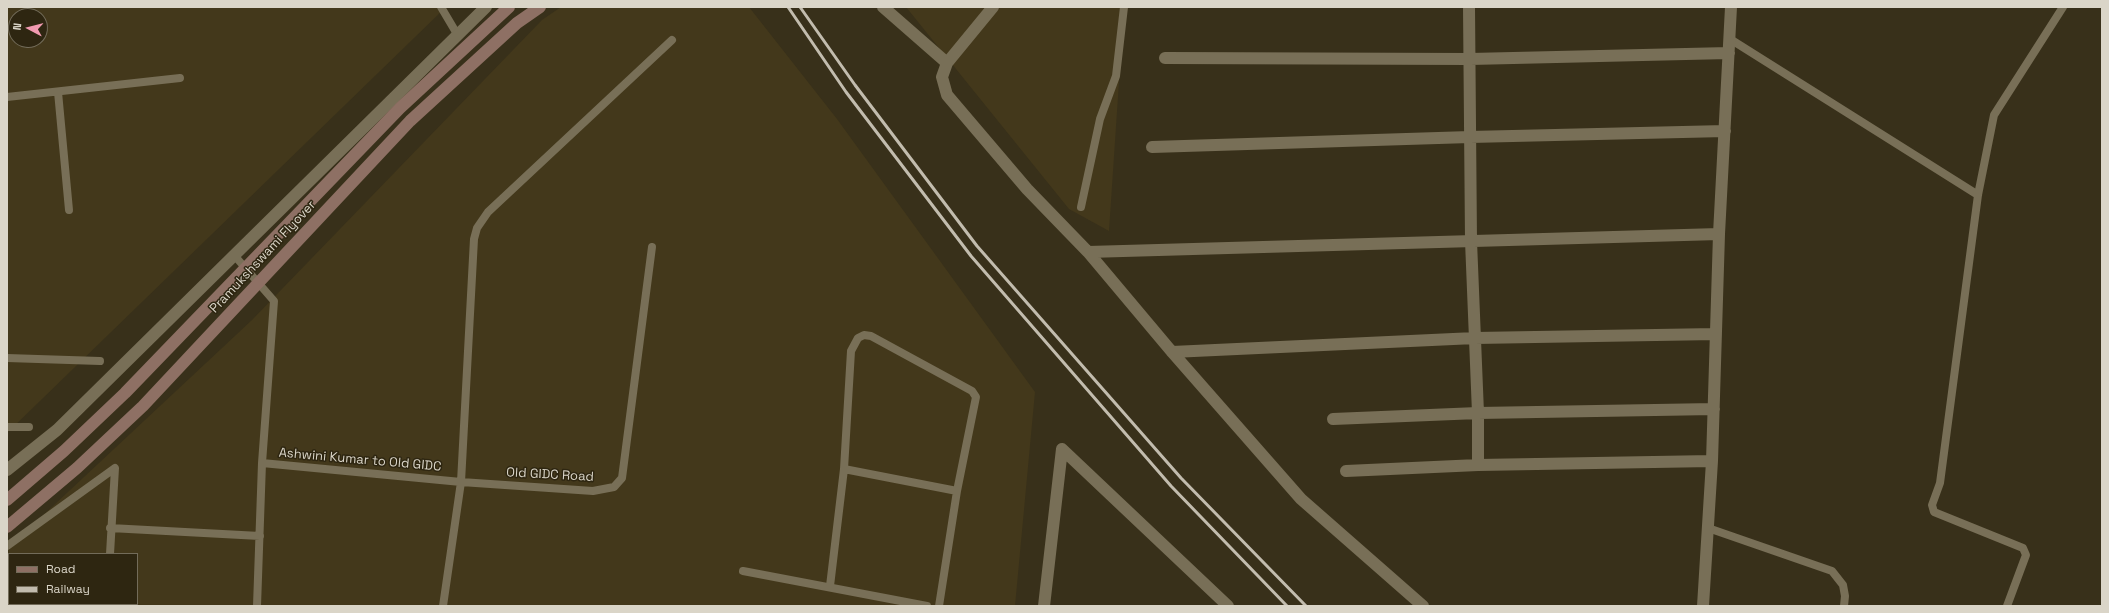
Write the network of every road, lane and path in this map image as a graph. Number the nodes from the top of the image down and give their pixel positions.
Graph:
1 (441, 7) edge
2 (486, 7) edge
3 (509, 7) edge
4 (540, 7) edge
5 (883, 7) edge
6 (993, 7) edge
7 (1124, 7) edge
8 (1470, 7) edge
9 (1731, 7) edge
10 (2064, 7) edge
11 (457, 34) junction
12 (1730, 39) junction
13 (672, 40) dead end
14 (1729, 53) junction
15 (1165, 58) dead end
16 (1470, 59) junction
17 (947, 63) junction
18 (180, 78) dead end
19 (58, 92) junction
20 (7, 98) edge
21 (1725, 131) junction
22 (1470, 137) junction
23 (1152, 147) dead end
24 (1978, 195) junction
25 (1081, 207) dead end
26 (69, 210) dead end
27 (1720, 234) junction
28 (1471, 240) junction
29 (652, 247) dead end
30 (1088, 252) junction
31 (234, 255) junction
32 (1716, 334) junction
33 (1475, 338) junction
34 (1172, 352) junction
35 (7, 358) edge
36 (100, 362) dead end
37 (1714, 409) junction
38 (1478, 413) junction
39 (1333, 419) dead end
40 (7, 426) edge
41 (29, 427) dead end
42 (1712, 461) junction
43 (262, 462) junction
44 (1478, 465) junction
45 (844, 469) junction
46 (7, 470) edge
47 (1346, 471) dead end
48 (461, 482) junction
49 (957, 491) junction
50 (7, 500) edge
51 (7, 527) edge
52 (110, 528) junction
53 (1708, 528) junction
54 (260, 536) junction
55 (7, 546) edge
56 (110, 553) edge
57 (743, 571) dead end
58 (830, 586) junction
59 (257, 606) edge
60 (443, 606) edge
61 (927, 606) edge
62 (939, 606) edge
63 (1044, 606) edge
64 (1228, 606) edge
65 (1423, 606) edge
66 (1703, 606) edge
67 (1844, 606) edge
68 (2006, 606) edge

1 - 11 lane
2 - 11 street
3 - 50 main road, Pramukshswami Flyover
4 - 51 main road, Pramukshswami Flyover
5 - 17 street
6 - 17 street
7 - 25 lane
8 - 16 street
9 - 12 street
10 - 24 lane
11 - 31 street
12 - 14 street
12 - 24 lane
13 - 48 lane
14 - 16 street
14 - 21 street
15 - 16 street
16 - 22 street
17 - 30 street
18 - 19 lane
19 - 20 lane
19 - 26 lane
21 - 22 street
21 - 27 street
22 - 23 street
22 - 28 street
24 - 68 lane
27 - 28 street
27 - 32 street
28 - 30 street
28 - 33 street
29 - 48 lane, Old GIDC Road
30 - 34 street
31 - 43 lane, Ashwini Kumar to Old GIDC
31 - 46 street
32 - 33 street
32 - 37 street
33 - 34 street
33 - 38 street
34 - 65 street
35 - 36 lane
37 - 38 street
37 - 42 street
38 - 39 street
38 - 44 street
40 - 41 lane
42 - 44 street
42 - 53 street
43 - 48 lane, Ashwini Kumar to Old GIDC
43 - 54 lane
44 - 47 street
45 - 49 lane
45 - 49 lane
45 - 58 lane
48 - 60 lane
49 - 62 lane
52 - 54 lane
52 - 55 lane
52 - 56 lane
53 - 66 street
53 - 67 lane
54 - 59 lane
57 - 58 lane
58 - 61 lane
63 - 64 street

